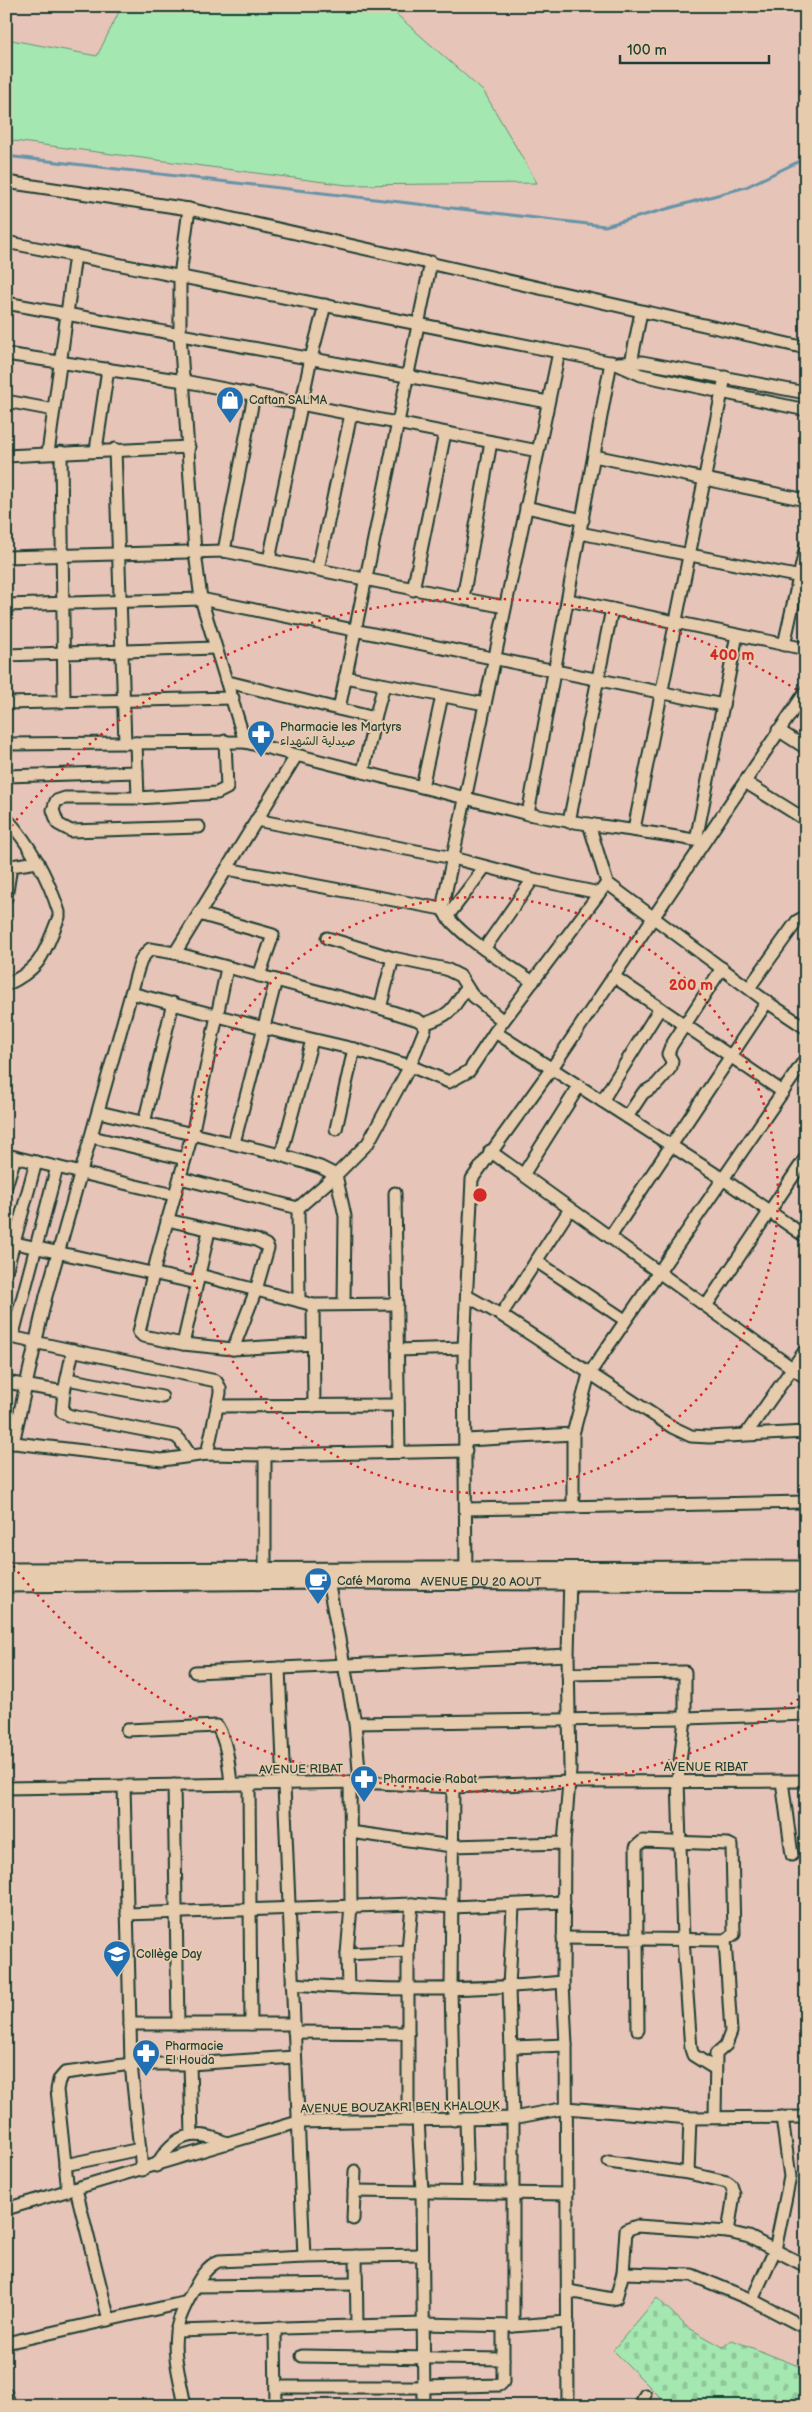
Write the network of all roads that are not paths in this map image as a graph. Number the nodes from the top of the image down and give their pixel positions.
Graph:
1 (6, 182) edge
2 (189, 209) junction
3 (6, 242) edge
4 (75, 255) junction
5 (431, 262) junction
6 (180, 276) junction
7 (6, 302) edge
8 (325, 305) junction
9 (640, 312) junction
10 (67, 313) junction
11 (418, 324) junction
12 (180, 334) junction
13 (806, 348) edge
14 (559, 352) junction
15 (6, 354) edge
16 (311, 358) junction
17 (60, 362) junction
18 (614, 363) junction
19 (630, 366) junction
20 (108, 370) junction
21 (408, 376) junction
22 (725, 377) junction
23 (184, 381) junction
24 (722, 392) junction
25 (806, 393) edge
26 (254, 395) junction
27 (6, 402) edge
28 (548, 402) junction
29 (301, 404) junction
30 (54, 410) junction
31 (806, 410) edge
32 (350, 414) junction
33 (398, 424) junction
34 (445, 433) junction
35 (491, 442) junction
36 (189, 447) junction
37 (115, 449) junction
38 (96, 450) junction
39 (538, 451) junction
40 (61, 452) junction
41 (48, 453) junction
42 (6, 456) edge
43 (594, 456) junction
44 (704, 480) junction
45 (806, 500) edge
46 (526, 507) junction
47 (582, 520) junction
48 (580, 533) junction
49 (806, 546) edge
50 (224, 551) junction
51 (195, 552) junction
52 (118, 554) junction
53 (62, 555) junction
54 (689, 555) junction
55 (6, 557) edge
56 (269, 560) junction
57 (318, 569) junction
58 (803, 578) edge
59 (366, 579) junction
60 (413, 590) junction
61 (463, 598) junction
62 (201, 599) junction
63 (568, 600) junction
64 (120, 602) junction
65 (63, 603) junction
66 (6, 605) edge
67 (505, 607) junction
68 (612, 609) junction
69 (676, 622) junction
70 (355, 630) junction
71 (737, 635) junction
72 (784, 644) junction
73 (215, 648) junction
74 (806, 649) edge
75 (122, 651) junction
76 (63, 653) junction
77 (6, 655) edge
78 (494, 659) junction
79 (555, 671) junction
80 (346, 677) junction
81 (598, 680) junction
82 (228, 682) junction
83 (384, 684) junction
84 (806, 691) edge
85 (662, 693) junction
86 (442, 696) junction
87 (233, 698) junction
88 (124, 700) junction
89 (64, 701) junction
90 (6, 702) edge
91 (485, 704) junction
92 (723, 705) junction
93 (339, 709) junction
94 (375, 718) junction
95 (778, 730) junction
96 (225, 742) junction
97 (245, 742) junction
98 (131, 743) junction
99 (6, 744) edge
100 (806, 748) edge
101 (296, 756) junction
102 (137, 772) junction
103 (363, 772) junction
104 (6, 776) edge
105 (745, 782) junction
106 (422, 787) junction
107 (138, 798) junction
108 (465, 799) junction
109 (528, 814) junction
110 (6, 818) edge
111 (256, 820) junction
112 (806, 820) edge
113 (568, 822) junction
114 (589, 824) junction
115 (199, 827) dead end
116 (634, 830) junction
117 (700, 841) junction
118 (453, 858) junction
119 (38, 862) junction
120 (485, 867) junction
121 (226, 869) junction
122 (533, 879) junction
123 (607, 883) junction
124 (600, 893) junction
125 (6, 898) edge
126 (444, 913) junction
127 (199, 914) junction
128 (806, 916) edge
129 (653, 917) junction
130 (327, 938) dead end
131 (484, 949) junction
132 (174, 953) junction
133 (393, 958) junction
134 (228, 968) junction
135 (722, 968) junction
136 (259, 976) junction
137 (614, 976) junction
138 (276, 980) junction
139 (533, 982) junction
140 (6, 985) edge
141 (466, 988) junction
142 (749, 988) junction
143 (131, 993) junction
144 (767, 1002) junction
145 (174, 1003) junction
146 (380, 1008) junction
147 (660, 1008) junction
148 (218, 1015) junction
149 (503, 1021) junction
150 (423, 1024) junction
151 (686, 1026) junction
152 (264, 1028) junction
153 (806, 1028) edge
154 (496, 1032) junction
155 (312, 1040) junction
156 (354, 1048) junction
157 (730, 1056) junction
158 (806, 1058) edge
159 (410, 1066) junction
160 (552, 1068) junction
161 (579, 1086) junction
162 (783, 1092) junction
163 (602, 1101) junction
164 (99, 1112) junction
165 (626, 1117) junction
166 (144, 1123) junction
167 (336, 1129) dead end
168 (192, 1135) junction
169 (92, 1137) junction
170 (234, 1144) junction
171 (670, 1146) junction
172 (490, 1151) junction
173 (281, 1155) junction
174 (10, 1156) edge
175 (806, 1158) edge
176 (185, 1159) junction
177 (36, 1162) junction
178 (57, 1167) junction
179 (80, 1172) junction
180 (336, 1175) junction
181 (523, 1175) junction
182 (180, 1178) junction
183 (723, 1179) junction
184 (6, 1186) edge
185 (395, 1193) dead end
186 (174, 1195) junction
187 (298, 1208) junction
188 (570, 1209) junction
189 (769, 1211) junction
190 (167, 1220) junction
191 (210, 1231) junction
192 (610, 1237) junction
193 (806, 1237) edge
194 (10, 1242) edge
195 (36, 1248) junction
196 (58, 1253) junction
197 (536, 1261) junction
198 (6, 1272) edge
199 (659, 1272) junction
200 (153, 1274) junction
201 (198, 1279) junction
202 (256, 1290) junction
203 (467, 1296) junction
204 (298, 1301) junction
205 (344, 1304) junction
206 (397, 1304) junction
207 (313, 1305) junction
208 (706, 1306) junction
209 (501, 1315) junction
210 (625, 1320) junction
211 (9, 1337) edge
212 (34, 1342) junction
213 (183, 1344) junction
214 (313, 1344) junction
215 (464, 1348) junction
216 (806, 1349) edge
217 (73, 1350) junction
218 (233, 1350) junction
219 (397, 1350) junction
220 (792, 1368) junction
221 (589, 1374) junction
222 (806, 1378) edge
223 (67, 1379) junction
224 (6, 1382) edge
225 (24, 1386) junction
226 (64, 1392) junction
227 (162, 1397) dead end
228 (398, 1405) junction
229 (217, 1406) junction
230 (314, 1406) junction
231 (806, 1432) edge
232 (573, 1434) junction
233 (746, 1434) junction
234 (10, 1443) edge
235 (466, 1445) junction
236 (399, 1452) junction
237 (208, 1454) junction
238 (264, 1455) junction
239 (191, 1456) junction
240 (806, 1502) edge
241 (573, 1506) junction
242 (466, 1509) junction
243 (265, 1570) junction
244 (806, 1570) edge
245 (6, 1571) edge
246 (466, 1575) junction
247 (570, 1576) junction
248 (328, 1581) junction
249 (806, 1583) edge
250 (6, 1584) edge
251 (568, 1655) junction
252 (344, 1664) junction
253 (279, 1668) junction
254 (195, 1672) dead end
255 (568, 1674) junction
256 (806, 1714) edge
257 (570, 1718) junction
258 (685, 1718) junction
259 (355, 1723) junction
260 (127, 1730) dead end
261 (678, 1780) junction
262 (806, 1781) edge
263 (355, 1782) junction
264 (569, 1782) junction
265 (782, 1782) junction
266 (284, 1783) junction
267 (231, 1784) junction
268 (249, 1784) junction
269 (174, 1785) junction
270 (124, 1786) junction
271 (453, 1786) junction
272 (6, 1788) edge
273 (350, 1832) junction
274 (681, 1842) junction
275 (564, 1843) junction
276 (452, 1846) junction
277 (792, 1855) dead end
278 (564, 1902) junction
279 (412, 1904) junction
280 (351, 1906) junction
281 (514, 1906) junction
282 (452, 1907) junction
283 (289, 1908) junction
284 (250, 1909) junction
285 (176, 1912) junction
286 (127, 1914) junction
287 (563, 1938) junction
288 (683, 1939) junction
289 (636, 1940) junction
290 (725, 1940) junction
291 (408, 1952) junction
292 (347, 1954) junction
293 (562, 1982) junction
294 (292, 1984) junction
295 (509, 1987) junction
296 (348, 1988) junction
297 (408, 1988) junction
298 (451, 1988) junction
299 (130, 2024) junction
300 (178, 2024) junction
301 (251, 2024) junction
302 (294, 2028) junction
303 (638, 2030) dead end
304 (408, 2033) junction
305 (566, 2045) junction
306 (512, 2047) junction
307 (295, 2057) junction
308 (131, 2064) junction
309 (190, 2064) junction
310 (714, 2068) junction
311 (566, 2108) junction
312 (716, 2117) junction
313 (782, 2117) junction
314 (806, 2117) edge
315 (514, 2118) junction
316 (690, 2118) junction
317 (413, 2119) junction
318 (466, 2119) junction
319 (454, 2120) junction
320 (298, 2122) junction
321 (192, 2135) junction
322 (227, 2143) junction
323 (140, 2149) junction
324 (609, 2162) dead end
325 (65, 2165) junction
326 (156, 2166) junction
327 (142, 2170) junction
328 (355, 2171) dead end
329 (688, 2172) junction
330 (72, 2190) junction
331 (354, 2191) junction
332 (422, 2192) junction
333 (468, 2192) junction
334 (512, 2192) junction
335 (567, 2194) junction
336 (6, 2208) edge
337 (354, 2219) dead end
338 (728, 2232) junction
339 (775, 2250) junction
340 (422, 2255) junction
341 (356, 2256) junction
342 (304, 2257) junction
343 (806, 2266) edge
344 (623, 2273) junction
345 (356, 2284) junction
346 (196, 2286) junction
347 (568, 2291) junction
348 (752, 2300) junction
349 (187, 2302) junction
350 (109, 2320) junction
351 (568, 2322) junction
352 (423, 2324) junction
353 (357, 2326) junction
354 (508, 2326) junction
355 (275, 2328) junction
356 (806, 2328) edge
357 (176, 2331) junction
358 (6, 2344) edge
359 (302, 2356) dead end
360 (423, 2357) junction
361 (503, 2359) junction
362 (276, 2386) junction
363 (424, 2387) junction
364 (6, 2394) edge
365 (10, 2406) edge
366 (185, 2406) edge
367 (276, 2406) edge
368 (424, 2406) edge
369 (568, 2406) edge

1 - 2 street
2 - 5 street
2 - 6 street
3 - 4 street
4 - 6 street
4 - 10 street
5 - 9 street
5 - 11 street
6 - 8 street
6 - 12 street
7 - 10 street
8 - 11 street
8 - 16 street
9 - 13 street
9 - 19 street
10 - 12 street
10 - 17 street
11 - 14 street
11 - 21 street
12 - 16 street
12 - 23 street
14 - 18 street
14 - 28 street
15 - 17 street
16 - 21 street
16 - 29 street
17 - 20 street
17 - 30 street
18 - 19 street
18 - 43 street
19 - 22 street
19 - 24 street
20 - 23 street
20 - 38 street
21 - 28 street
21 - 33 street
22 - 24 street
22 - 25 street
23 - 26 street
23 - 36 street
24 - 31 street
24 - 44 street
26 - 29 street
26 - 50 street
27 - 30 street
28 - 39 street
29 - 32 street
29 - 56 street
30 - 41 street
32 - 33 street
32 - 57 street
33 - 34 street
33 - 59 street
34 - 35 street
34 - 60 street
35 - 39 street
35 - 61 street
36 - 37 street
36 - 51 street
37 - 38 street
37 - 52 street
38 - 40 street
39 - 46 street
40 - 41 street
40 - 53 street
41 - 42 street
43 - 44 street
43 - 47 street
44 - 45 street
44 - 54 street
46 - 47 street
46 - 67 street
47 - 48 street
48 - 54 street
48 - 63 street
49 - 58 street
50 - 51 street
50 - 56 street
51 - 52 street
51 - 62 street
52 - 53 street
52 - 64 street
53 - 55 street
53 - 65 street
54 - 58 street
54 - 69 street
56 - 57 street
57 - 59 street
58 - 72 street
59 - 60 street
59 - 70 street
60 - 61 street
61 - 67 street
62 - 64 street
62 - 70 street
62 - 73 street
63 - 68 street
63 - 79 street
64 - 65 street
64 - 75 street
65 - 66 street
65 - 76 street
67 - 78 street
68 - 69 street
68 - 81 street
69 - 71 street
69 - 85 street
70 - 78 street
70 - 80 street
71 - 72 street
71 - 92 street
72 - 74 street
73 - 75 street
73 - 82 street
75 - 76 street
75 - 88 street
76 - 77 street
76 - 89 street
78 - 79 street
78 - 91 street
79 - 81 street
79 - 109 street
80 - 83 street
80 - 93 street
81 - 85 street
81 - 113 street
82 - 87 street
82 - 93 street
83 - 86 street
83 - 94 street
84 - 95 street
85 - 92 street
85 - 116 street
86 - 91 street
86 - 106 street
87 - 88 street
87 - 97 street
88 - 89 street
88 - 98 street
89 - 90 street
91 - 108 street
92 - 117 street
93 - 94 street
94 - 103 street
95 - 100 street
95 - 105 street
96 - 97 street
96 - 98 street
96 - 107 street
97 - 101 street
98 - 99 street
98 - 102 street
101 - 103 street
101 - 111 street
102 - 104 street
102 - 107 street
103 - 106 street
105 - 112 street
105 - 117 street
106 - 108 street
107 - 115 street
108 - 109 street
108 - 118 street
109 - 113 street
110 - 119 street
111 - 118 street
111 - 121 street
113 - 114 street
114 - 116 street
114 - 123 street
116 - 117 street
117 - 129 street
118 - 120 street
118 - 126 street
119 - 125 street
119 - 140 street
120 - 122 street
120 - 126 street
121 - 126 street
121 - 127 street
122 - 124 street
122 - 131 street
123 - 124 street
123 - 129 street
124 - 139 street
126 - 131 street
127 - 132 street
127 - 136 street
128 - 142 street
129 - 135 street
129 - 137 street
130 - 133 street
131 - 139 street
132 - 134 street
132 - 143 street
133 - 141 street
133 - 146 street
134 - 136 street
134 - 148 street
135 - 142 street
135 - 151 street
136 - 138 street
137 - 147 street
137 - 160 street
138 - 146 street
138 - 152 street
139 - 149 street
141 - 149 street
141 - 150 street
142 - 144 street
143 - 145 street
143 - 164 street
144 - 153 street
144 - 157 street
145 - 148 street
145 - 166 street
146 - 150 street
147 - 151 street
147 - 163 street
148 - 152 street
148 - 168 street
149 - 154 street
150 - 159 street
151 - 157 street
151 - 165 street
152 - 155 street
152 - 170 street
154 - 159 street
154 - 160 street
155 - 156 street
155 - 173 street
156 - 159 street
156 - 167 street
157 - 162 street
157 - 171 street
158 - 162 street
159 - 180 street
160 - 161 street
160 - 172 street
161 - 163 street
161 - 181 street
162 - 183 street
163 - 165 street
164 - 166 street
164 - 169 street
165 - 171 street
166 - 168 street
168 - 170 street
168 - 176 street
169 - 176 street
169 - 179 street
170 - 173 street
171 - 183 street
171 - 192 street
172 - 181 street
172 - 203 street
173 - 180 street
174 - 177 street
174 - 184 street
175 - 189 street
176 - 182 street
177 - 178 street
177 - 194 street
178 - 179 street
178 - 195 street
179 - 186 street
179 - 196 street
180 - 187 street
180 - 205 street
181 - 188 street
182 - 186 street
182 - 187 street
183 - 189 street
183 - 199 street
185 - 206 street
186 - 190 street
187 - 204 street
188 - 192 street
188 - 197 street
189 - 193 street
189 - 208 street
190 - 191 street
190 - 200 street
191 - 201 street
191 - 202 street
192 - 199 street
194 - 195 street
194 - 198 street
195 - 196 street
195 - 211 street
196 - 200 street
196 - 212 street
197 - 209 street
197 - 210 street
199 - 208 street
199 - 210 street
200 - 201 street
200 - 213 street
201 - 202 street
201 - 213 street
202 - 204 street
202 - 218 street
203 - 209 street
203 - 215 street
204 - 207 street
205 - 206 street
205 - 207 street
206 - 219 street
207 - 214 street
208 - 220 street
209 - 221 street
210 - 221 street
211 - 212 street
212 - 217 street
212 - 225 street
213 - 218 street
214 - 218 street
214 - 230 street
215 - 219 street
215 - 235 street
216 - 220 street
217 - 223 street
217 - 229 street
219 - 228 street
220 - 222 street
220 - 233 street
221 - 232 street
221 - 233 street
223 - 226 street
223 - 227 street
224 - 225 street
225 - 226 street
225 - 234 street
226 - 239 street
228 - 230 street
228 - 236 street
229 - 230 street
229 - 237 street
231 - 233 street
232 - 235 street
232 - 241 street
234 - 239 street
235 - 236 street
235 - 242 street
236 - 238 street
237 - 238 street
237 - 239 street
238 - 243 street
240 - 241 street
241 - 242 street
242 - 246 street
243 - 245 main road, AVENUE DU 20 AOUT
243 - 246 main road, AVENUE DU 20 AOUT
244 - 247 main road, AVENUE DU 20 AOUT
246 - 247 main road, AVENUE DU 20 AOUT
246 - 248 main road, AVENUE DU 20 AOUT
247 - 249 main road, AVENUE DU 20 AOUT
247 - 251 street
248 - 250 main road, AVENUE DU 20 AOUT
248 - 252 street
251 - 252 street
251 - 255 street
252 - 253 street
252 - 259 street
253 - 254 street
253 - 266 street
255 - 257 street
255 - 258 street
256 - 258 street
257 - 258 street
257 - 259 street
257 - 264 street
258 - 261 street
259 - 263 street
260 - 267 street
261 - 264 street, AVENUE RIBAT
261 - 265 street, AVENUE RIBAT
261 - 274 street
262 - 265 street, AVENUE RIBAT
263 - 266 street, AVENUE RIBAT
263 - 271 street, AVENUE RIBAT
263 - 273 street
264 - 271 street, AVENUE RIBAT
264 - 275 street
265 - 277 street
266 - 268 street, AVENUE RIBAT
266 - 283 street
267 - 268 street, AVENUE RIBAT
267 - 269 street, AVENUE RIBAT
268 - 284 street
269 - 270 street, AVENUE RIBAT
269 - 285 street
270 - 272 street, AVENUE RIBAT
270 - 286 street
271 - 276 street
273 - 276 street
273 - 280 street
274 - 288 street
274 - 289 street
274 - 290 street
275 - 276 street
275 - 278 street
276 - 282 street
278 - 281 street
278 - 287 street
279 - 280 street
279 - 282 street
279 - 291 street
280 - 283 street
280 - 292 street
281 - 282 street
281 - 295 street
282 - 298 street
283 - 284 street
283 - 294 street
284 - 285 street
284 - 301 street
285 - 286 street
285 - 300 street
286 - 299 street
287 - 289 street
287 - 293 street
288 - 289 street
288 - 290 street
288 - 310 street
289 - 303 street
290 - 310 street
291 - 292 street
291 - 297 street
292 - 296 street
293 - 295 street
293 - 305 street
294 - 296 street
294 - 302 street
295 - 298 street
295 - 306 street
296 - 297 street
297 - 298 street
297 - 304 street
298 - 319 street
299 - 300 street
299 - 308 street
300 - 301 street
301 - 302 street
302 - 304 street
302 - 307 street
304 - 317 street
305 - 306 street
305 - 311 street
306 - 315 street
307 - 309 street
307 - 320 street
308 - 309 street
308 - 323 street
308 - 325 street
309 - 321 street
310 - 312 street
311 - 315 street, AVENUE BOUZAKRI BEN KHALOUK
311 - 316 street, AVENUE BOUZAKRI BEN KHALOUK
311 - 335 street
312 - 313 street, AVENUE BOUZAKRI BEN KHALOUK
312 - 316 street, AVENUE BOUZAKRI BEN KHALOUK
313 - 314 street, AVENUE BOUZAKRI BEN KHALOUK
313 - 339 street
315 - 318 street, AVENUE BOUZAKRI BEN KHALOUK
315 - 334 street
316 - 329 street
317 - 319 street, AVENUE BOUZAKRI BEN KHALOUK
317 - 320 street, AVENUE BOUZAKRI BEN KHALOUK
317 - 332 street
318 - 319 street, AVENUE BOUZAKRI BEN KHALOUK
318 - 333 street
320 - 322 street, AVENUE BOUZAKRI BEN KHALOUK
320 - 342 street
321 - 322 street
321 - 326 street
322 - 326 street, AVENUE BOUZAKRI BEN KHALOUK
323 - 325 street
323 - 327 street
324 - 329 street
325 - 330 street
326 - 327 street, AVENUE BOUZAKRI BEN KHALOUK
327 - 330 street, AVENUE BOUZAKRI BEN KHALOUK
328 - 331 street
329 - 338 street
330 - 336 street, AVENUE BOUZAKRI BEN KHALOUK
330 - 350 street
331 - 332 street
331 - 337 street
332 - 333 street
332 - 340 street
333 - 334 street
334 - 335 street
334 - 354 street
335 - 347 street
338 - 339 street
338 - 344 street
339 - 343 street
339 - 348 street
340 - 341 street
340 - 352 street
341 - 342 street
341 - 345 street
342 - 346 street
344 - 347 street
344 - 348 street
345 - 346 street
345 - 353 street
346 - 349 street
347 - 351 street
348 - 356 street
349 - 350 street
349 - 357 street
350 - 358 street
351 - 354 street
351 - 369 street
352 - 353 street
352 - 354 street
352 - 360 street
353 - 355 street
354 - 361 street
355 - 357 street
355 - 362 street
357 - 366 street
359 - 360 street
360 - 361 street
360 - 363 street
361 - 363 street
362 - 363 street
362 - 367 street
363 - 368 street
364 - 365 street

